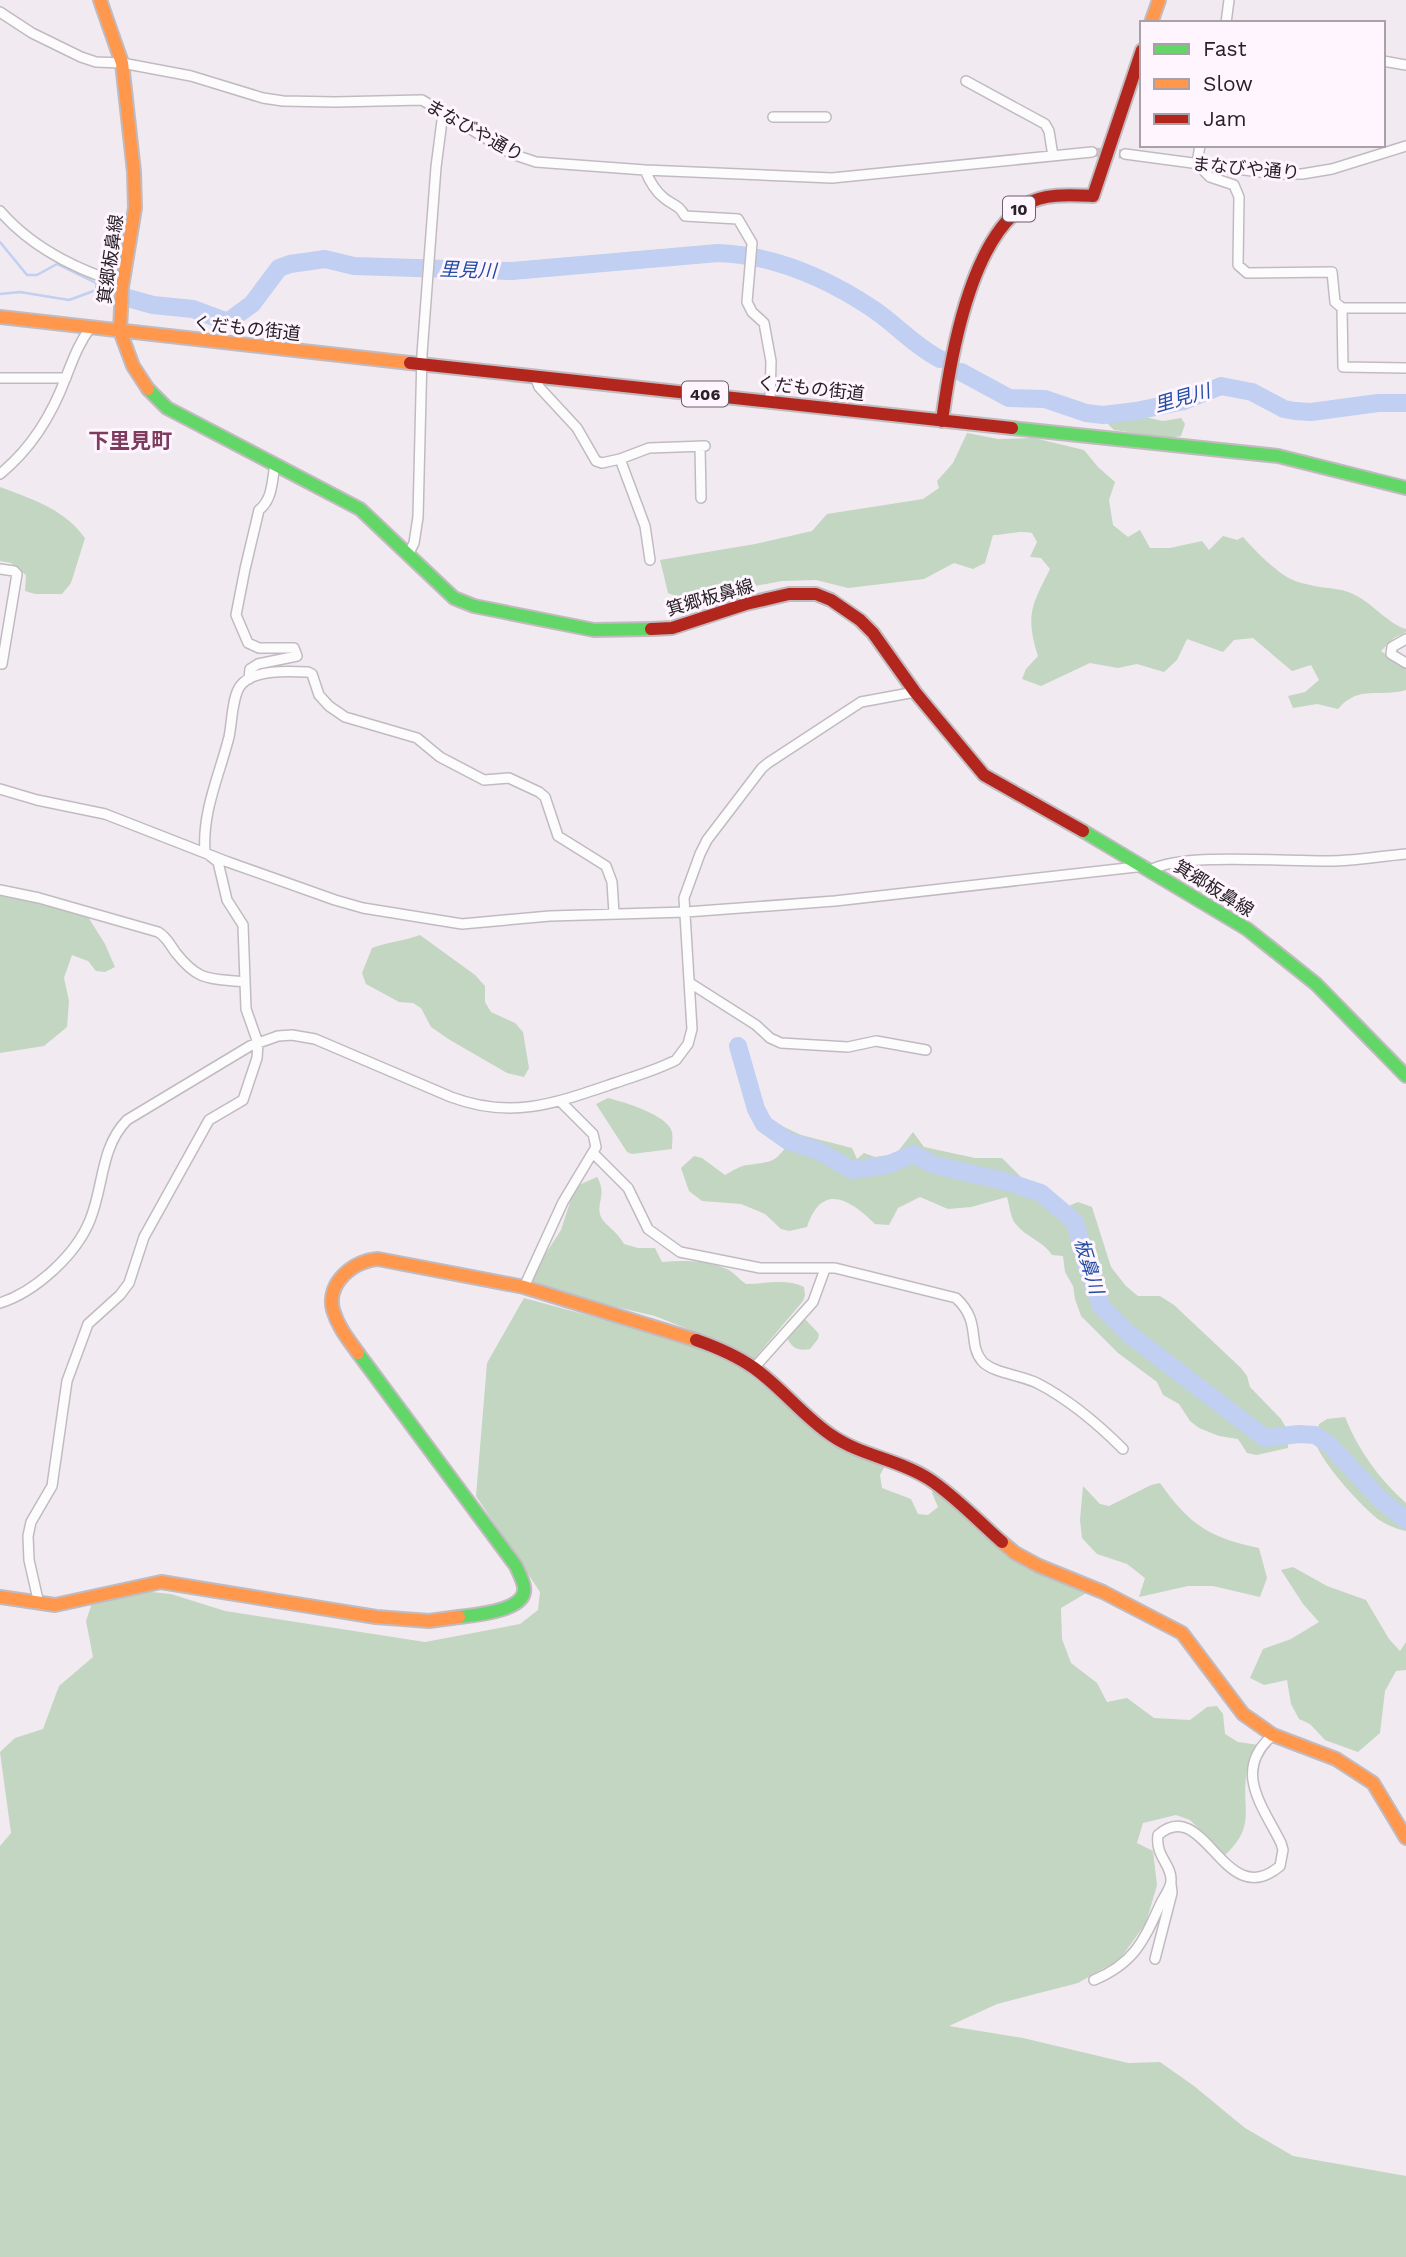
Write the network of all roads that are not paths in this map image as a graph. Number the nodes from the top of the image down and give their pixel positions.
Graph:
1 (100, 0) edge
2 (1158, 0) edge
3 (1230, 0) edge
4 (0, 12) edge
5 (1152, 21) edge
6 (1226, 21) edge
7 (1140, 56) edge
8 (1385, 61) edge
9 (122, 64) junction
10 (1406, 65) edge
11 (966, 81) dead end
12 (443, 113) junction
13 (773, 117) dead end
14 (826, 117) dead end
15 (1406, 146) edge
16 (1200, 147) edge
17 (1092, 152) tunnel mouth
18 (1125, 154) tunnel mouth
19 (1053, 156) junction
20 (1197, 164) junction
21 (645, 170) junction
22 (0, 211) edge
23 (122, 286) junction
24 (1342, 308) junction
25 (1406, 308) edge
26 (0, 317) edge
27 (90, 328) junction
28 (120, 331) junction
29 (422, 364) junction
30 (1406, 368) edge
31 (535, 376) junction
32 (0, 378) edge
33 (66, 378) junction
34 (769, 401) junction
35 (942, 421) junction
36 (620, 459) junction
37 (275, 464) junction
38 (0, 474) edge
39 (1406, 488) edge
40 (701, 498) dead end
41 (409, 553) junction
42 (649, 560) dead end
43 (0, 569) edge
44 (0, 596) edge
45 (13, 598) junction
46 (1406, 639) edge
47 (3, 640) edge
48 (1406, 663) edge
49 (0, 664) edge
50 (249, 679) junction
51 (915, 692) junction
52 (0, 789) edge
53 (205, 852) junction
54 (1406, 854) edge
55 (1148, 868) junction
56 (0, 890) edge
57 (686, 912) junction
58 (614, 913) junction
59 (245, 982) junction
60 (690, 983) junction
61 (258, 1043) junction
62 (926, 1050) dead end
63 (1406, 1076) edge
64 (561, 1102) junction
65 (593, 1153) junction
66 (825, 1269) junction
67 (524, 1287) junction
68 (0, 1303) edge
69 (754, 1368) junction
70 (1123, 1449) dead end
71 (0, 1597) edge
72 (39, 1604) junction
73 (1273, 1735) junction
74 (1406, 1838) edge
75 (1171, 1882) junction
76 (1155, 1958) dead end
77 (1094, 1980) dead end

1 - 9 main road, 箕郷板鼻線
2 - 5 main road
3 - 6 street
4 - 9 street, まなびや通り
7 - 35 main road, 10
8 - 10 street
9 - 12 street, まなびや通り
9 - 23 main road, 箕郷板鼻線
11 - 19 street
12 - 21 street, まなびや通り
12 - 29 street
13 - 14 street
15 - 20 street, まなびや通り
16 - 20 street
17 - 19 street, まなびや通り
18 - 20 street, まなびや通り
19 - 21 street, まなびや通り
20 - 24 street
21 - 34 street
22 - 23 street
23 - 28 main road, 箕郷板鼻線
24 - 25 street
24 - 30 street
26 - 27 main road, くだもの街道 / 406
27 - 28 main road, くだもの街道 / 406
27 - 33 street
28 - 29 main road, くだもの街道 / 406
28 - 37 main road, 箕郷板鼻線
29 - 31 main road, くだもの街道 / 406
29 - 41 street
31 - 34 main road, くだもの街道 / 406
31 - 36 street
32 - 33 street
33 - 38 street
34 - 35 main road, くだもの街道 / 406
35 - 39 main road, くだもの街道 / 406
36 - 40 street
36 - 42 street
37 - 41 main road, 箕郷板鼻線
37 - 50 street
41 - 51 main road, 箕郷板鼻線
43 - 45 street
44 - 45 street
45 - 47 street
46 - 48 street
47 - 49 street
50 - 53 street
50 - 58 street
51 - 55 main road, 箕郷板鼻線
51 - 57 street
52 - 53 street
53 - 58 street
53 - 59 street
54 - 55 street
55 - 57 street
55 - 63 main road, 箕郷板鼻線
56 - 59 street
57 - 58 street
57 - 60 street
59 - 61 street
60 - 62 street
60 - 64 street
61 - 64 street
61 - 68 street
61 - 72 street
64 - 65 street
65 - 66 street
65 - 67 street
66 - 69 street
66 - 70 street
67 - 69 main road
67 - 72 main road
69 - 73 main road
71 - 72 main road
73 - 74 main road
73 - 75 street
75 - 76 street
75 - 77 street

